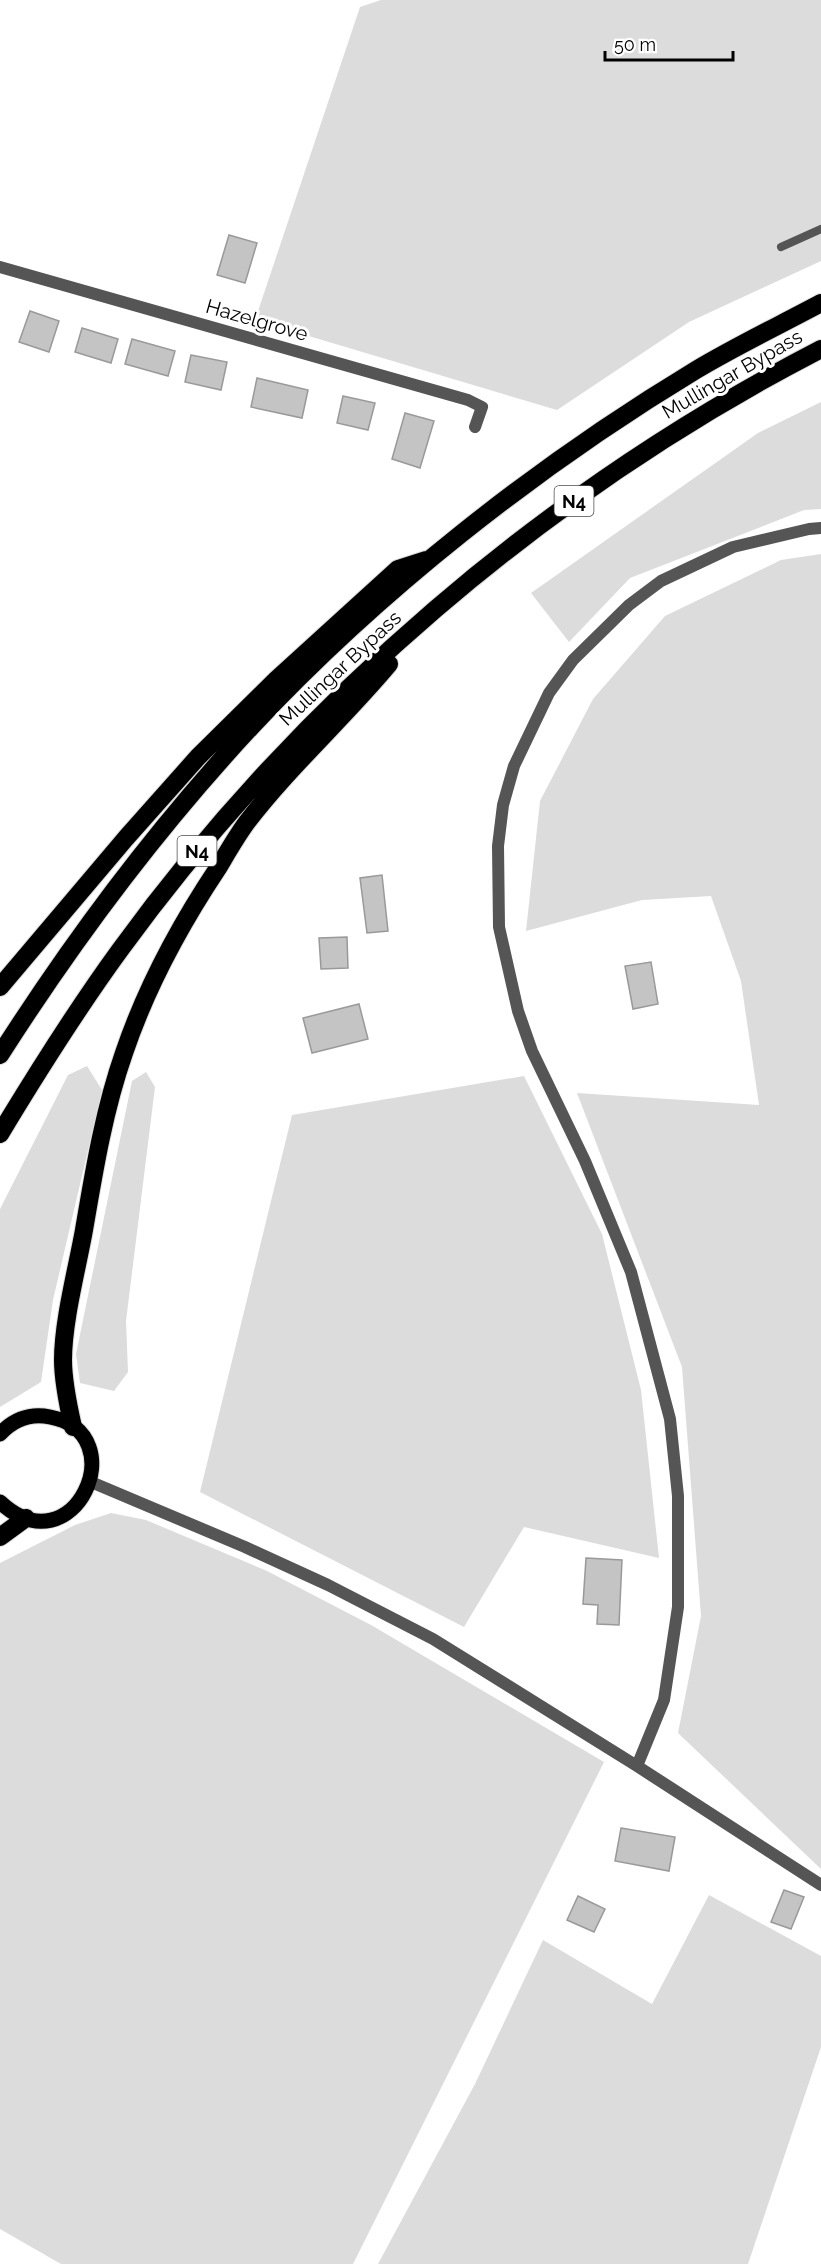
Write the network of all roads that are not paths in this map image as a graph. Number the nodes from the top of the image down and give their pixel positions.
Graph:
1 (821, 229) edge
2 (781, 247) dead end
3 (0, 267) edge
4 (821, 303) edge
5 (821, 349) edge
6 (475, 427) dead end
7 (821, 528) edge
8 (431, 558) junction
9 (439, 606) junction
10 (0, 987) edge
11 (0, 1055) edge
12 (0, 1134) edge
13 (73, 1427) junction
14 (0, 1434) edge
15 (91, 1482) junction
16 (0, 1502) edge
17 (26, 1518) junction
18 (0, 1537) edge
19 (637, 1766) junction
20 (821, 1885) edge

1 - 2 lane
3 - 6 street, Hazelgrove
4 - 8 highway, Mullingar Bypass / N4
5 - 9 highway, Mullingar Bypass / N4
7 - 19 street
8 - 10 highway, N4
8 - 11 highway, Mullingar Bypass / N4
9 - 12 highway, Mullingar Bypass / N4
9 - 13 highway, N4
13 - 14 main road
13 - 15 main road
15 - 17 main road
15 - 19 street
16 - 17 main road
17 - 18 highway
19 - 20 street

